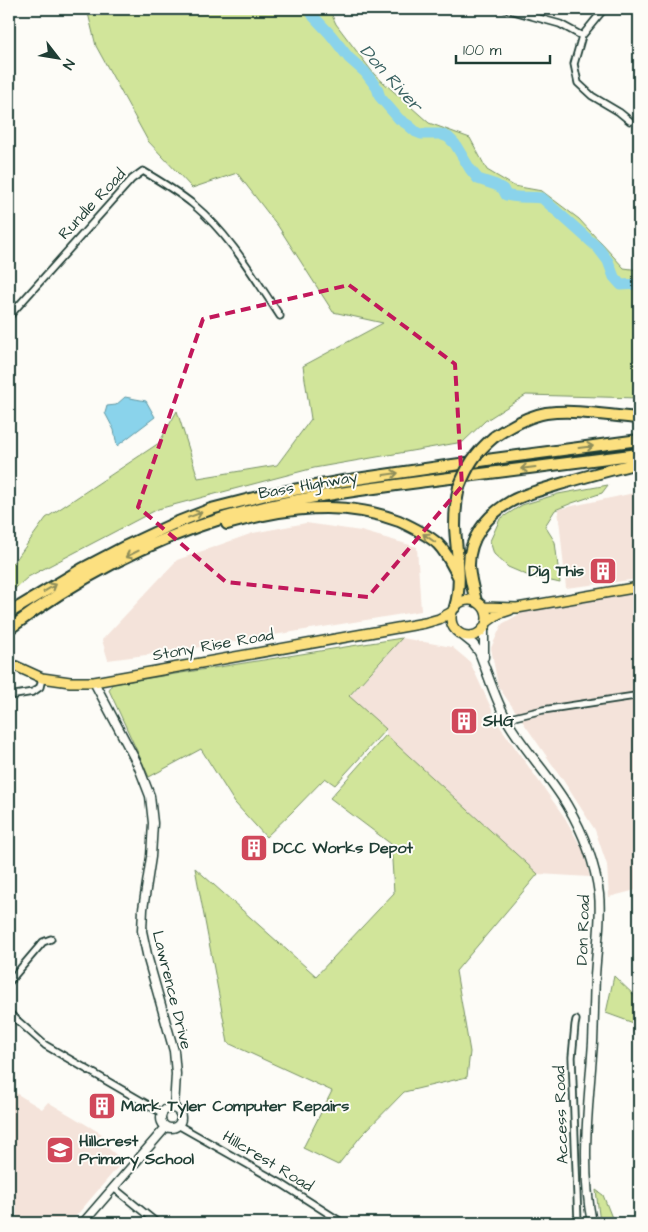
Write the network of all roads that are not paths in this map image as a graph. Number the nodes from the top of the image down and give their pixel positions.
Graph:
1 (506, 9) edge
2 (604, 9) edge
3 (582, 36) junction
4 (630, 121) dead end
5 (280, 316) dead end
6 (9, 318) edge
7 (639, 418) edge
8 (639, 440) edge
9 (639, 454) edge
10 (639, 463) edge
11 (157, 543) junction
12 (458, 576) junction
13 (639, 587) edge
14 (480, 604) junction
15 (517, 608) junction
16 (453, 609) junction
17 (9, 613) edge
18 (425, 623) junction
19 (486, 625) junction
20 (453, 628) junction
21 (9, 629) edge
22 (463, 636) junction
23 (9, 663) edge
24 (486, 667) junction
25 (42, 678) junction
26 (94, 682) junction
27 (9, 696) edge
28 (639, 696) edge
29 (506, 719) junction
30 (51, 938) dead end
31 (9, 982) edge
32 (9, 1014) edge
33 (576, 1020) dead end
34 (174, 1108) junction
35 (162, 1113) junction
36 (178, 1125) junction
37 (166, 1127) junction
38 (114, 1188) junction
39 (578, 1210) junction
40 (590, 1211) junction
41 (83, 1223) edge
42 (157, 1223) edge
43 (343, 1223) edge
44 (578, 1223) edge
45 (592, 1223) edge

1 - 3 street
2 - 3 street
3 - 4 street
5 - 6 street, Rundle Road
7 - 12 highway, bridge
17 -> 8 highway, Bass Highway
9 -> 11 highway, Bass Highway
10 - 14 highway
12 -> 11 highway
11 -> 21 highway, Bass Highway
12 - 16 highway
13 - 15 main road
14 - 15 main road
14 - 16 main road
14 - 19 main road
15 - 19 main road
16 - 18 main road, Stony Rise Road
16 - 20 main road
18 - 20 main road, Stony Rise Road
18 - 26 main road, Stony Rise Road
19 - 22 main road
19 - 24 main road, Don Road
20 - 22 main road
22 - 24 main road, Don Road
23 - 25 main road, Stony Rise Road
24 - 29 main road, Don Road
25 - 26 main road, Stony Rise Road
25 - 27 street
26 - 34 main road, Lawrence Drive
28 - 29 street
29 - 40 main road, Don Road
30 - 31 street
32 - 35 street
33 - 39 street, Access Road
34 - 35 main road
34 - 36 main road
35 - 37 main road
36 - 37 main road
36 - 43 street, Hillcrest Road
37 - 38 main road
38 - 41 main road
38 - 42 street
39 - 40 street
39 - 44 street, Access Road
40 - 45 main road, Don Road

